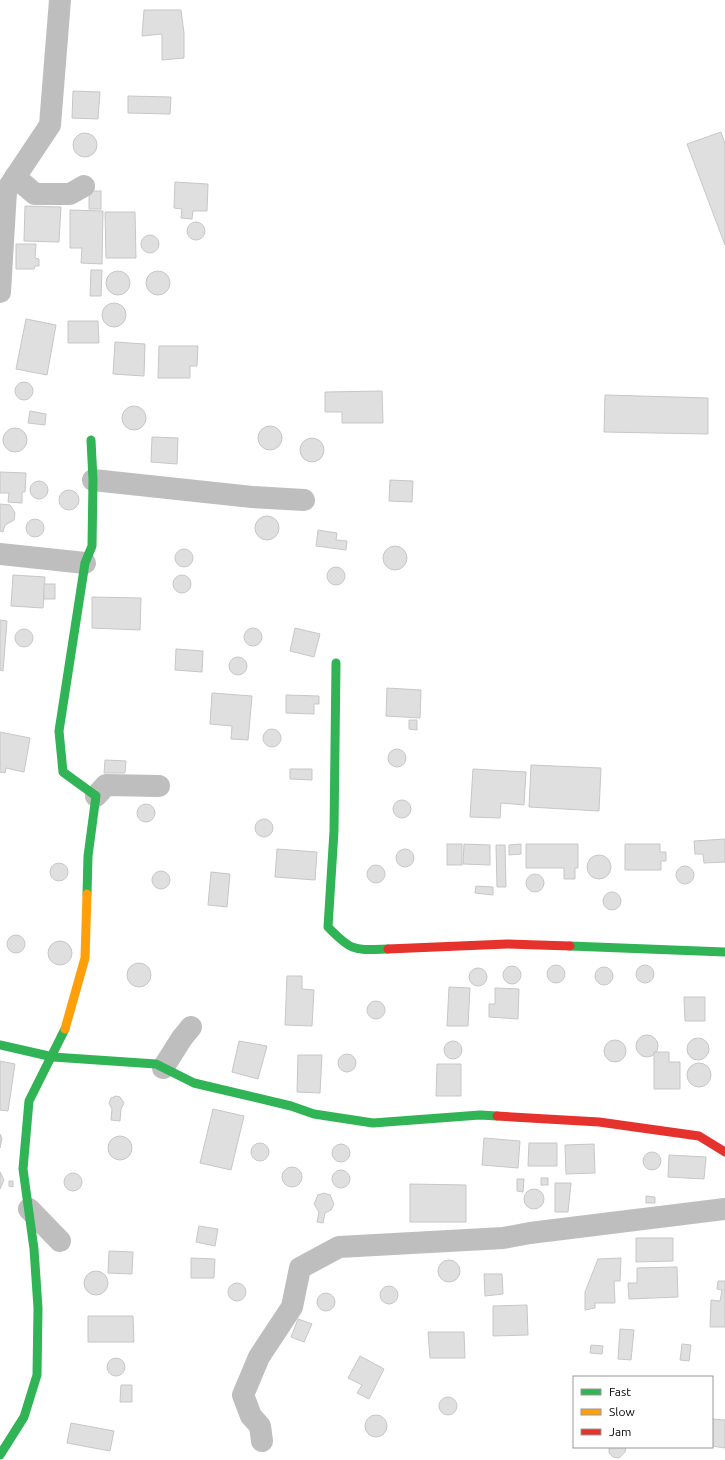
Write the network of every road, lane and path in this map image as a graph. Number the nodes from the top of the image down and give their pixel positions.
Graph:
1 (60, 0) edge
2 (15, 178) junction
3 (84, 186) dead end
4 (0, 292) edge
5 (91, 440) dead end
6 (93, 480) junction
7 (304, 500) dead end
8 (0, 554) edge
9 (85, 563) junction
10 (336, 663) dead end
11 (159, 786) dead end
12 (96, 796) junction
13 (725, 952) edge
14 (191, 1027) dead end
15 (0, 1045) edge
16 (52, 1057) junction
17 (163, 1068) junction
18 (725, 1152) edge
19 (29, 1209) junction
20 (725, 1209) edge
21 (60, 1241) dead end
22 (262, 1441) dead end
23 (0, 1455) edge

1 - 2 street
2 - 3 street
2 - 4 street
5 - 6 street
6 - 7 street
6 - 9 street
8 - 9 street
9 - 12 street
10 - 13 street
11 - 12 street
12 - 16 street
14 - 17 street
15 - 16 street
16 - 17 street
16 - 19 street
17 - 18 street
19 - 21 street
19 - 23 street
20 - 22 street

